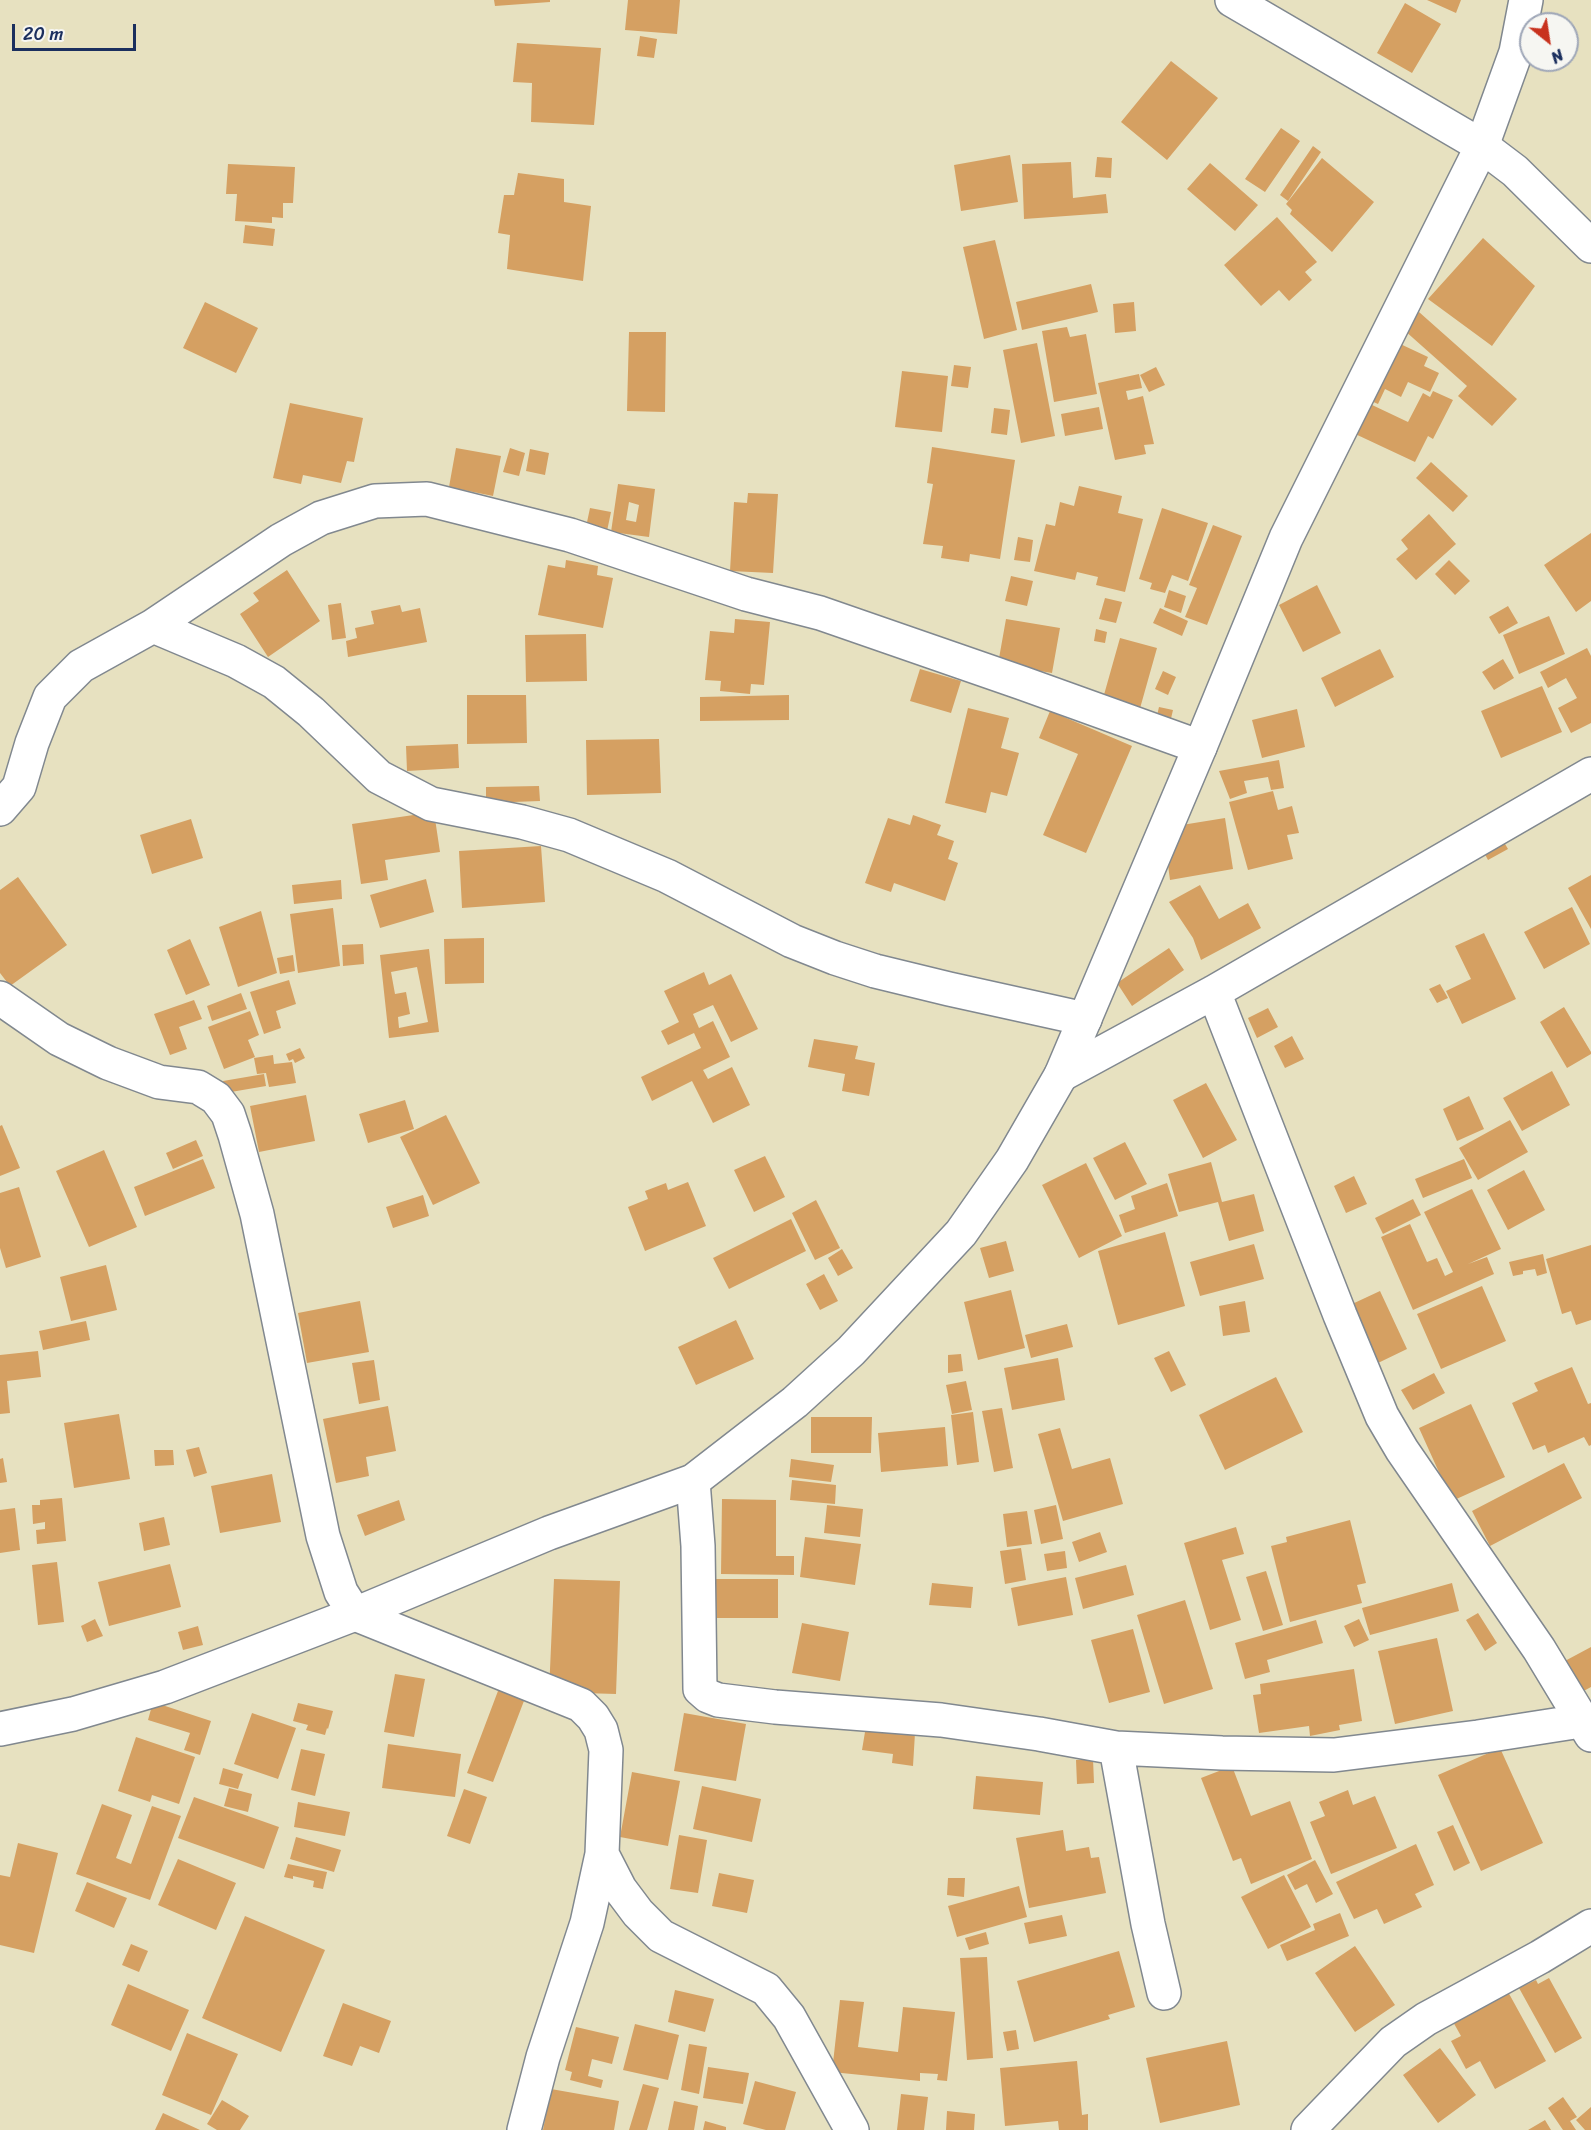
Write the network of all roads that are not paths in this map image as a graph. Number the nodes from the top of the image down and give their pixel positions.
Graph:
1 (1232, 0) edge
2 (1526, 0) edge
3 (1482, 146) junction
4 (1591, 246) edge
5 (153, 626) junction
6 (1200, 747) junction
7 (1591, 774) edge
8 (0, 809) edge
9 (1214, 992) junction
10 (0, 998) edge
11 (1085, 1018) junction
12 (1061, 1075) junction
13 (693, 1481) junction
14 (355, 1614) junction
15 (1586, 1728) edge
16 (0, 1729) edge
17 (1116, 1748) junction
18 (602, 1854) junction
19 (1591, 1926) edge
20 (1164, 1993) dead end
21 (524, 2130) edge
22 (852, 2130) edge
23 (1308, 2130) edge

1 - 3 street
2 - 3 street
3 - 4 street
3 - 6 street
5 - 6 street
5 - 8 street
5 - 11 street
6 - 11 street
7 - 9 street
9 - 12 street
9 - 15 street
10 - 14 street
11 - 12 street
12 - 13 street
13 - 14 street
13 - 17 street
14 - 16 street
14 - 18 street
15 - 17 street
17 - 20 street
18 - 21 street
18 - 22 street
19 - 23 street

